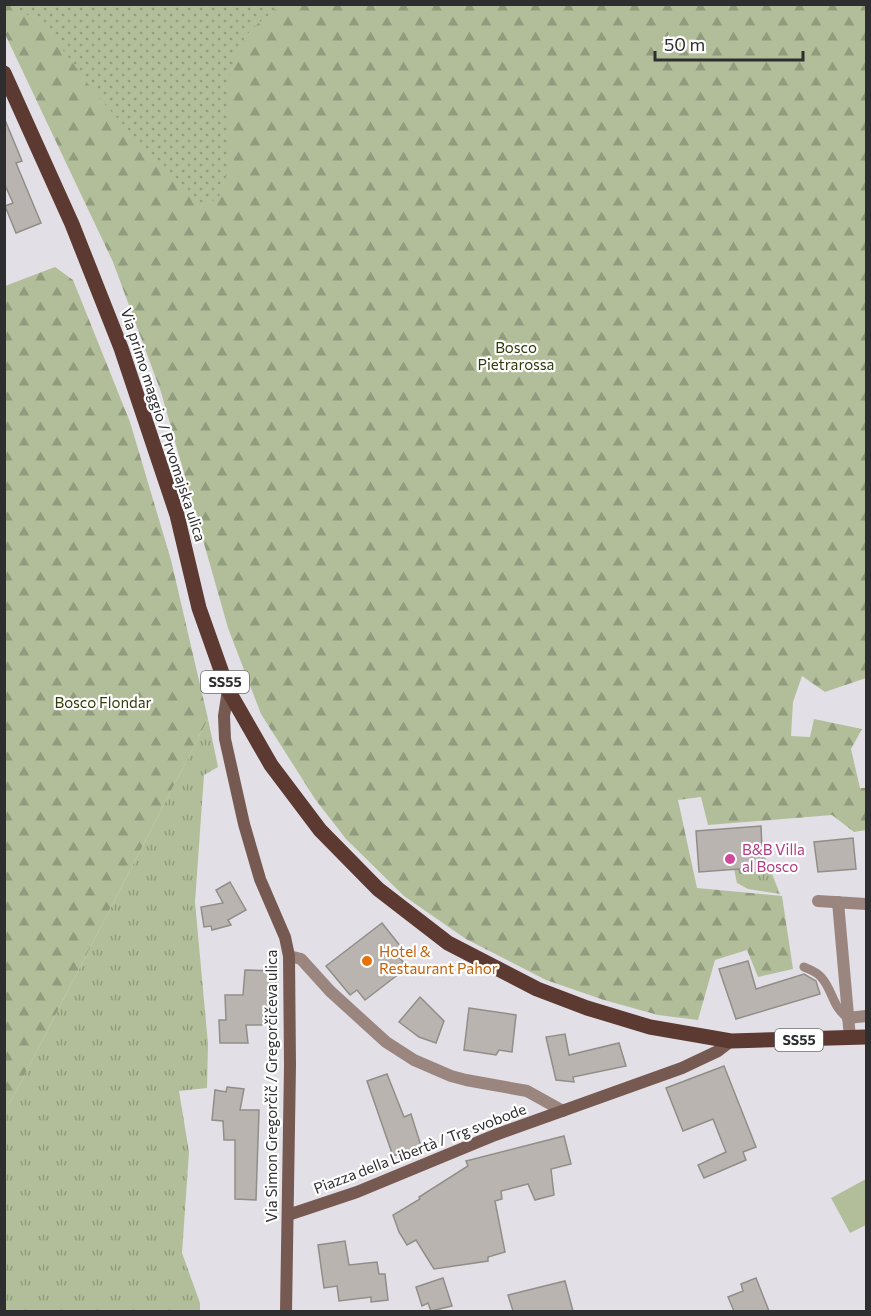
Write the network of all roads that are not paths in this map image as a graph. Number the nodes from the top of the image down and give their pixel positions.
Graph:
1 (4, 73) edge
2 (228, 690) junction
3 (818, 901) dead end
4 (838, 903) junction
5 (867, 904) edge
6 (289, 956) junction
7 (804, 967) dead end
8 (867, 1016) edge
9 (848, 1018) junction
10 (867, 1037) edge
11 (850, 1038) junction
12 (731, 1041) junction
13 (563, 1111) junction
14 (288, 1215) junction
15 (286, 1311) edge

1 - 2 main road, Via primo maggio / Prvomajska ulica / SS55
2 - 6 main road, Via Simon Gregorčič / Gregorčičeva ulica
2 - 12 main road, Via primo maggio / Prvomajska ulica / SS55
3 - 4 street
4 - 5 street
4 - 9 street
6 - 13 street, Piazza della Libertà / Trg svobode
6 - 14 main road, Via Simon Gregorčič / Gregorčičeva ulica
7 - 9 lane
8 - 9 street
9 - 11 street
10 - 11 main road, Via primo maggio / Prvomajska ulica / SS55
11 - 12 main road, Via primo maggio / Prvomajska ulica / SS55
12 - 13 main road, Piazza della Libertà / Trg svobode
13 - 14 main road, Piazza della Libertà / Trg svobode
14 - 15 main road, Via Simon Gregorčič / Gregorčičeva ulica

